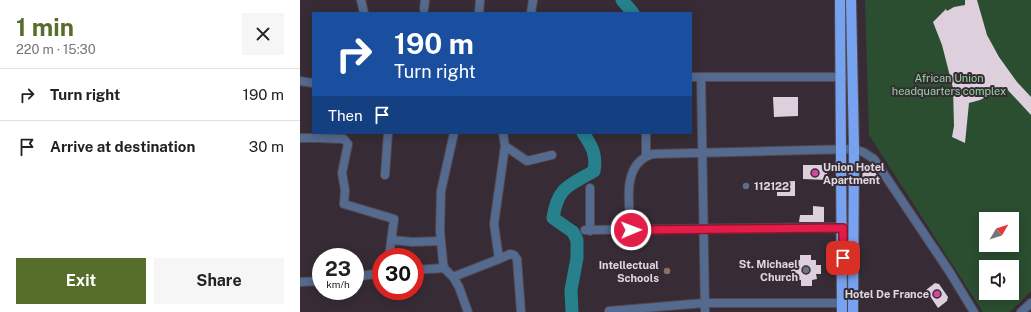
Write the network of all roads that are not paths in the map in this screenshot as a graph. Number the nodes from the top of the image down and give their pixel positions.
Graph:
1 (361, 0) edge
2 (425, 0) edge
3 (480, 0) edge
4 (533, 0) edge
5 (840, 0) edge
6 (851, 0) edge
7 (424, 9) dead end
8 (364, 12) edge
9 (480, 12) edge
10 (531, 12) edge
11 (692, 77) edge
12 (701, 77) junction
13 (842, 77) junction
14 (300, 81) edge
15 (312, 83) edge
16 (388, 134) edge
17 (454, 134) edge
18 (503, 134) edge
19 (646, 134) edge
20 (318, 136) edge
21 (300, 138) edge
22 (505, 146) junction
23 (840, 149) junction
24 (854, 149) junction
25 (703, 153) junction
26 (552, 155) dead end
27 (646, 156) junction
28 (385, 175) dead end
29 (590, 188) dead end
30 (843, 228) junction
31 (703, 229) junction
32 (631, 230) junction
33 (392, 240) junction
34 (441, 241) junction
35 (391, 248) edge
36 (499, 259) junction
37 (444, 268) junction
38 (424, 269) edge
39 (453, 277) junction
40 (312, 281) edge
41 (300, 282) edge
42 (704, 303) junction
43 (1031, 303) edge
44 (843, 307) edge
45 (609, 311) dead end
46 (468, 312) edge
47 (521, 312) edge
48 (705, 312) edge
49 (853, 312) edge
50 (974, 312) edge
51 (1021, 312) edge

1 - 8 street
2 - 7 street
3 - 9 street
4 - 10 street
5 - 13 main road
6 - 24 main road
11 - 12 street
12 - 13 street
12 - 25 street
13 - 23 main road
14 - 15 street
16 - 28 street
17 - 34 street
18 - 22 street
19 - 27 street
20 - 21 street
20 - 33 street
22 - 26 street
22 - 36 street
23 - 24 street
23 - 25 street
23 - 30 main road
24 - 49 main road
24 - 50 street
25 - 27 street
25 - 31 street
27 - 32 street
29 - 32 street
30 - 31 street
30 - 44 main road
31 - 32 street
31 - 42 street
33 - 34 street
33 - 35 street
34 - 37 street
36 - 39 street
36 - 47 street
37 - 38 street
37 - 39 street
39 - 46 street
40 - 41 street
42 - 44 street
42 - 45 street
42 - 48 street
43 - 51 street

